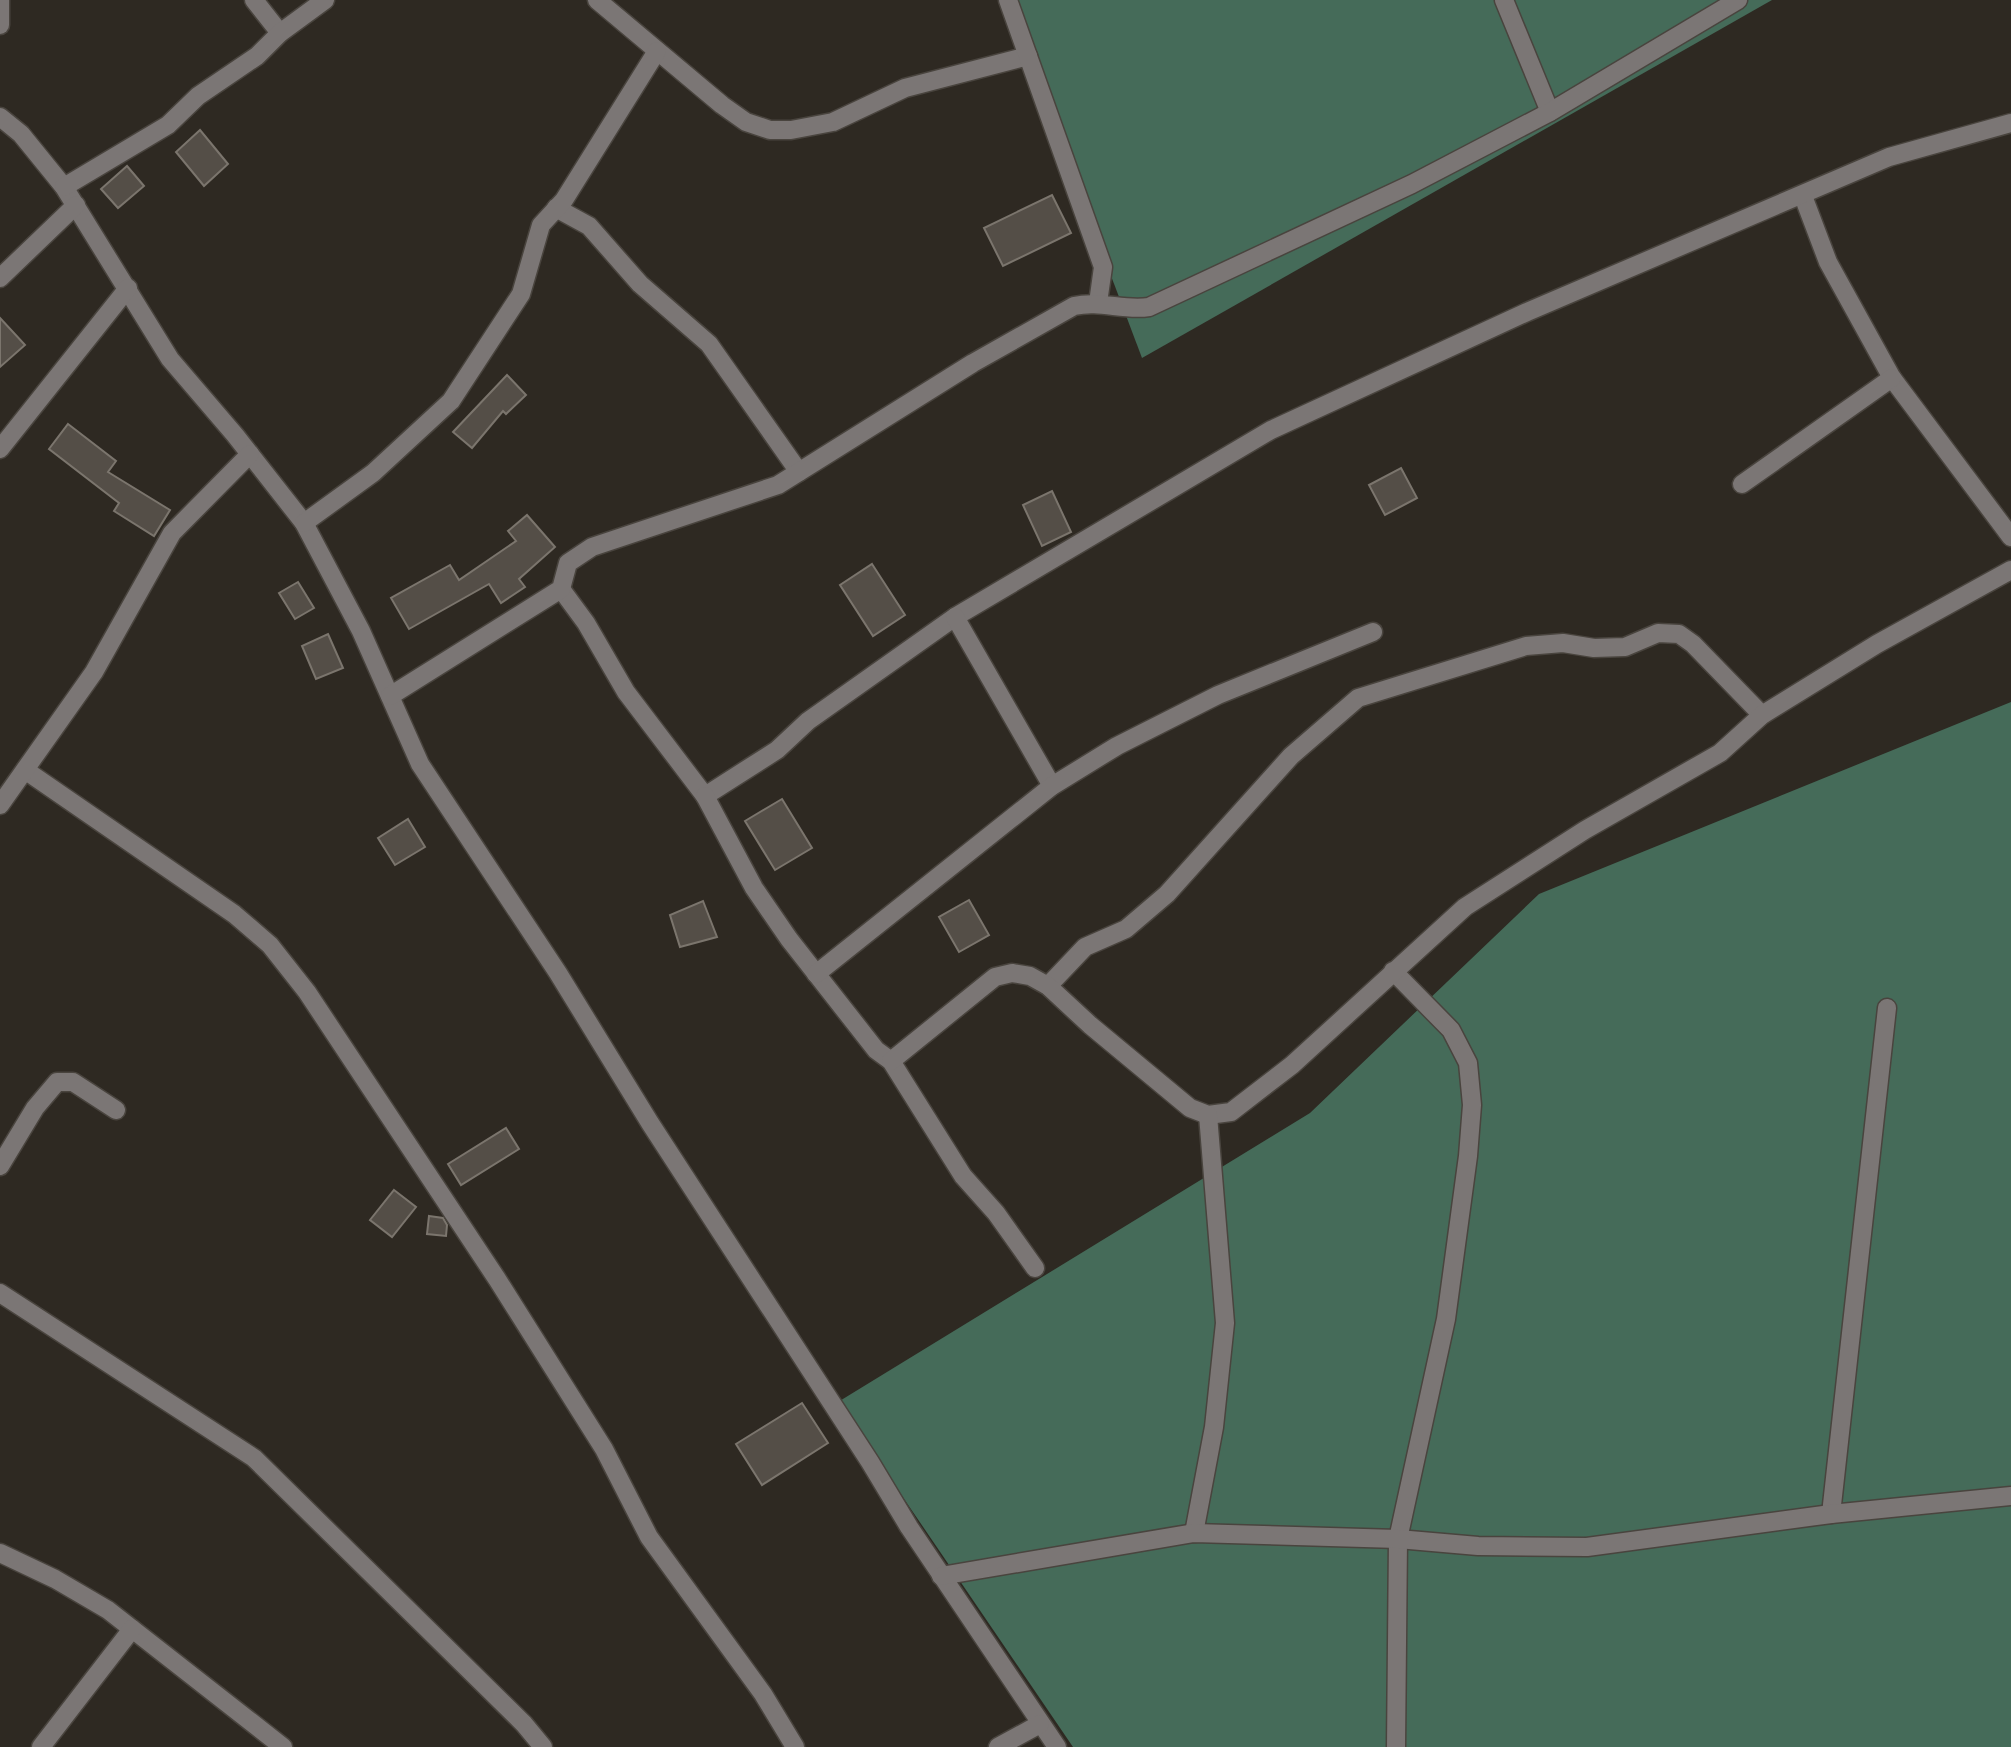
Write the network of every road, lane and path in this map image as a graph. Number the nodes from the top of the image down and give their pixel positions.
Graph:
1 (0, 0) edge
2 (254, 0) edge
3 (325, 0) edge
4 (597, 0) edge
5 (1008, 0) edge
6 (1504, 0) edge
7 (1738, 0) edge
8 (1714, 6) edge
9 (0, 25) edge
10 (280, 33) junction
11 (657, 51) junction
12 (1028, 56) junction
13 (1550, 112) junction
14 (0, 117) edge
15 (2011, 122) edge
16 (64, 187) junction
17 (1803, 196) junction
18 (76, 205) junction
19 (556, 208) junction
20 (0, 278) edge
21 (128, 288) junction
22 (1098, 303) junction
23 (1892, 379) junction
24 (0, 449) edge
25 (250, 454) junction
26 (799, 472) junction
27 (1742, 484) dead end
28 (304, 523) junction
29 (2011, 537) edge
30 (2011, 570) edge
31 (561, 589) junction
32 (955, 617) junction
33 (1373, 632) dead end
34 (390, 696) junction
35 (1762, 715) junction
36 (25, 770) junction
37 (1052, 786) junction
38 (705, 796) junction
39 (0, 804) edge
40 (1392, 971) junction
41 (816, 974) junction
42 (1048, 986) junction
43 (1887, 1008) dead end
44 (891, 1061) junction
45 (116, 1110) dead end
46 (1208, 1115) junction
47 (0, 1166) edge
48 (1035, 1268) dead end
49 (0, 1293) edge
50 (2011, 1496) edge
51 (1830, 1514) junction
52 (1194, 1533) junction
53 (1398, 1539) junction
54 (0, 1553) edge
55 (941, 1576) junction
56 (132, 1629) junction
57 (1040, 1724) junction
58 (41, 1747) edge
59 (283, 1747) edge
60 (543, 1747) edge
61 (795, 1747) edge
62 (998, 1747) edge
63 (1057, 1747) edge
64 (1396, 1747) edge

1 - 9 street
2 - 10 street
3 - 10 street
4 - 11 street
5 - 12 street
6 - 13 street
7 - 8 street
8 - 13 street
10 - 16 street
11 - 12 street
11 - 19 street
12 - 22 street
13 - 22 street
14 - 16 street
15 - 17 street
16 - 18 street
17 - 23 street
17 - 32 street
18 - 20 street
18 - 21 street
19 - 26 street
19 - 28 street
21 - 24 street
21 - 25 street
22 - 26 street
23 - 27 street
23 - 29 street
25 - 28 street
25 - 36 street
26 - 31 street
28 - 34 street
30 - 35 street
31 - 34 street
31 - 38 street
32 - 37 street
32 - 38 street
33 - 37 street
34 - 55 street
35 - 40 street
35 - 42 street
36 - 39 street
36 - 61 street
37 - 41 street
38 - 41 street
40 - 46 street
40 - 53 street
41 - 44 street
42 - 44 street
42 - 46 street
43 - 51 street
44 - 48 street
45 - 47 street
46 - 52 street
49 - 60 street
50 - 51 street
51 - 53 street
52 - 53 street
52 - 55 street
53 - 64 street
54 - 56 street
55 - 57 street
56 - 58 street
56 - 59 street
57 - 62 street
57 - 63 street

